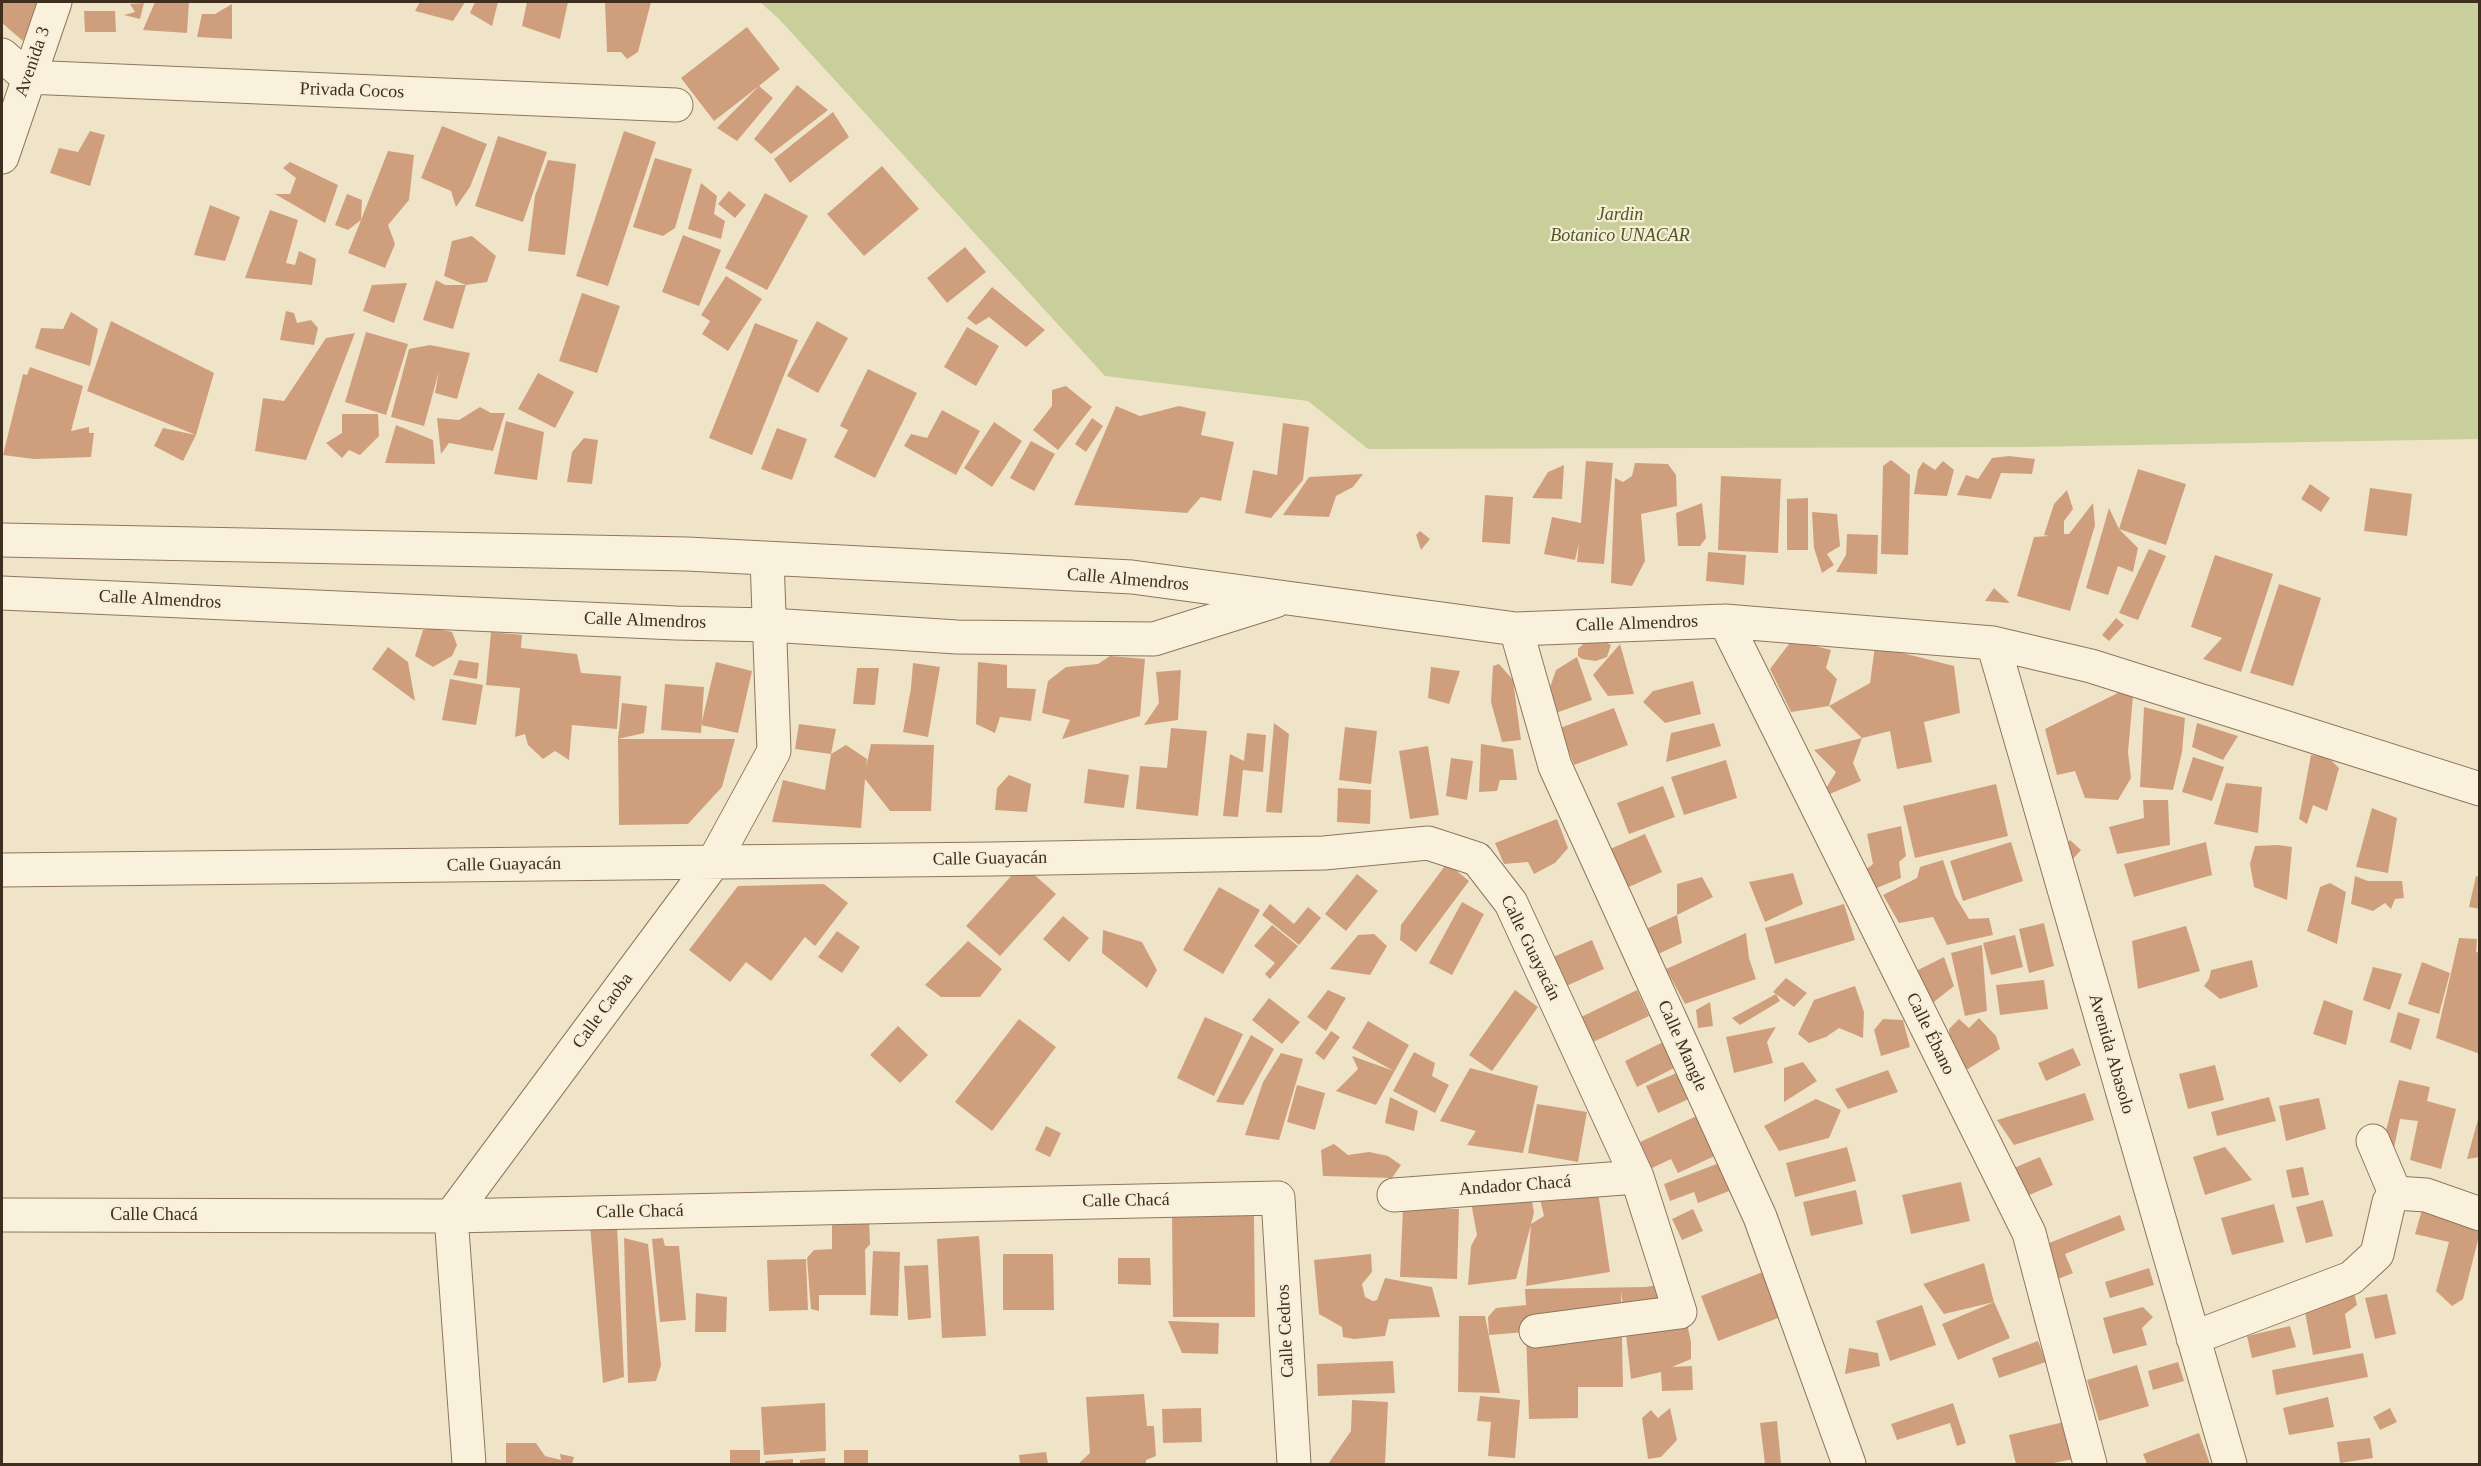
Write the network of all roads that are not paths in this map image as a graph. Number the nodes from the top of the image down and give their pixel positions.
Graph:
1 (55, 2) edge
2 (2, 55) edge
3 (27, 77) junction
4 (676, 105) dead end
5 (2, 157) edge
6 (2, 540) edge
7 (767, 559) junction
8 (2, 592) edge
9 (1283, 599) junction
10 (1725, 621) junction
11 (770, 625) junction
12 (1516, 629) junction
13 (1993, 643) junction
14 (2480, 789) edge
15 (713, 863) junction
16 (2, 870) edge
17 (2373, 1141) dead end
18 (1637, 1177) junction
19 (2395, 1193) junction
20 (1394, 1195) dead end
21 (1278, 1198) joint
22 (2480, 1214) edge
23 (2, 1215) edge
24 (451, 1216) junction
25 (1536, 1331) dead end
26 (2193, 1338) junction
27 (469, 1464) edge
28 (1294, 1464) edge
29 (1849, 1464) edge
30 (2090, 1464) edge
31 (2230, 1464) edge

1 - 3 street, Avenida 3
2 - 3 street
3 - 4 street, Privada Cocos
3 - 5 street, Avenida 3
6 - 7 street, Calle Almendros
7 - 9 street, Calle Almendros
7 - 11 street, Calle Caoba
8 - 11 street, Calle Almendros
9 - 11 street, Calle Almendros
9 - 12 street, Calle Almendros
10 - 12 street, Calle Almendros
10 - 13 street, Calle Almendros
10 - 30 street, Calle Ébano
11 - 15 street, Calle Caoba
12 - 29 street, Calle Mangle
13 - 14 street, Calle Almendros
13 - 26 street, Avenida Abasolo
15 - 16 street, Calle Guayacán
15 - 18 street, Calle Guayacán
15 - 24 street, Calle Caoba
17 - 19 street
18 - 20 street, Andador Chacá
18 - 25 street, Calle Guayacán
19 - 22 street
19 - 26 street
21 - 24 street, Calle Chacá
21 - 28 street, Calle Cedros
23 - 24 street, Calle Chacá
24 - 27 street
26 - 31 street, Avenida Abasolo

